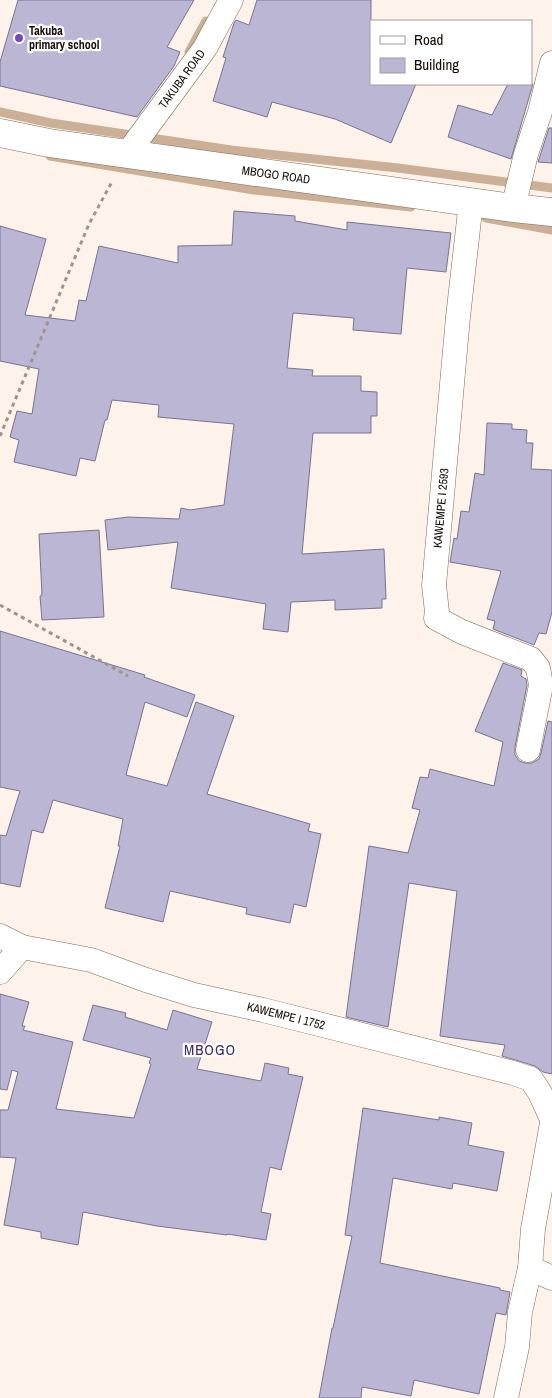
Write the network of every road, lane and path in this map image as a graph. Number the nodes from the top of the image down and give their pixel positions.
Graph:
1 (231, 0) edge
2 (552, 63) edge
3 (0, 134) edge
4 (127, 154) junction
5 (471, 202) junction
6 (513, 208) junction
7 (552, 212) edge
8 (0, 436) edge
9 (0, 605) edge
10 (128, 676) dead end
11 (528, 750) dead end
12 (0, 936) edge
13 (22, 947) junction
14 (0, 972) edge
15 (552, 1119) edge
16 (552, 1123) edge
17 (530, 1268) junction
18 (552, 1278) edge
19 (506, 1398) edge

1 - 4 street, TAKUBA ROAD
2 - 6 street
3 - 4 street, MBOGO ROAD
4 - 5 street, MBOGO ROAD
4 - 8 path
5 - 6 street, MBOGO ROAD
5 - 11 street, KAWEMPE I 2593
6 - 7 street, MBOGO ROAD
9 - 10 path
12 - 13 street, KAWEMPE I 1752
13 - 14 street
13 - 15 street, KAWEMPE I 1752
16 - 17 street
17 - 18 street
17 - 19 street

